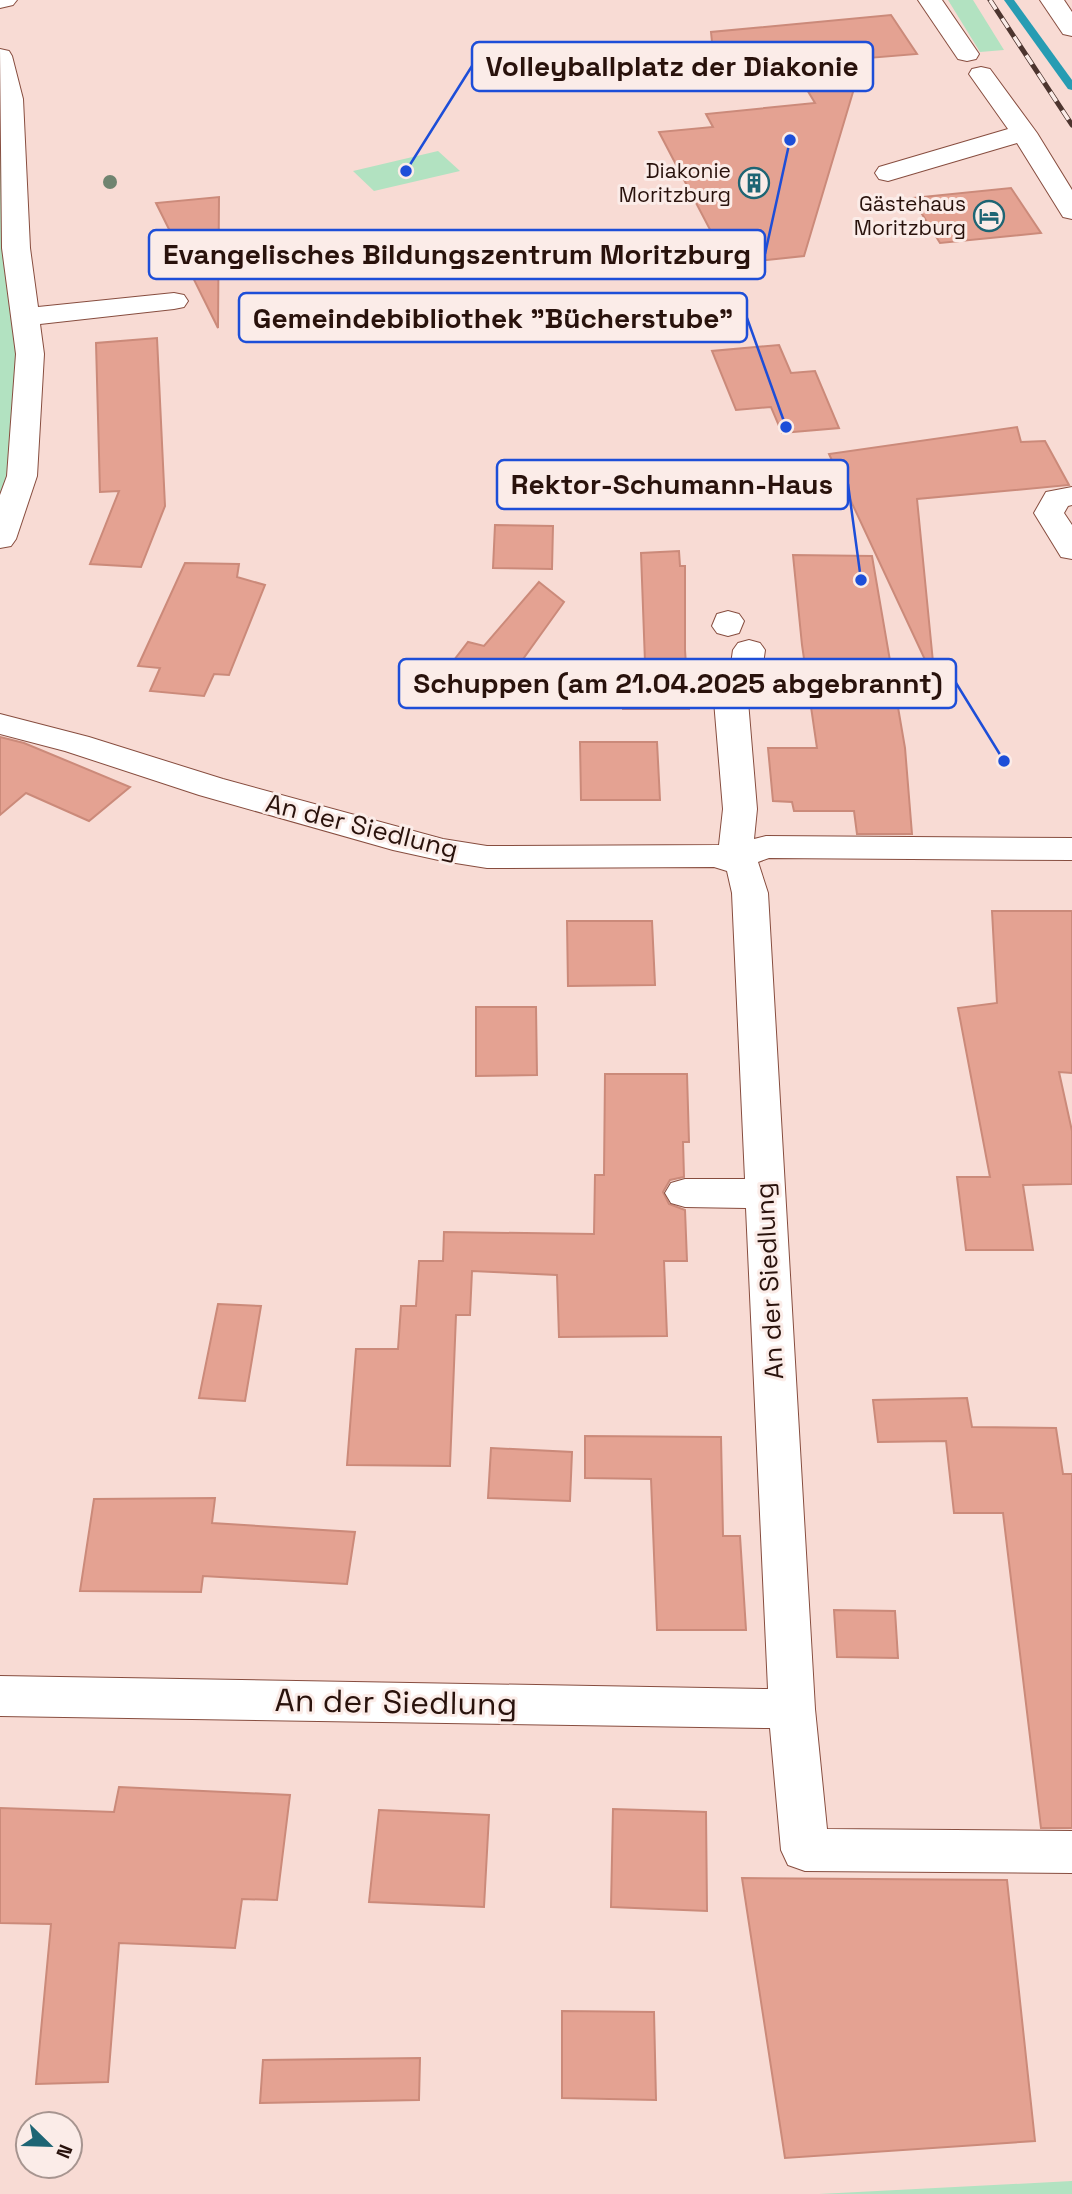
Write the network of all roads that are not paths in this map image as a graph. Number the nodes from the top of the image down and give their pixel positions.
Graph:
1 (5, 0) edge
2 (930, 0) edge
3 (1052, 0) edge
4 (0, 1) edge
5 (1072, 29) edge
6 (0, 56) edge
7 (1024, 132) junction
8 (888, 173) dead end
9 (1072, 211) edge
10 (174, 301) dead end
11 (25, 317) junction
12 (1072, 496) edge
13 (0, 539) edge
14 (1072, 550) edge
15 (735, 632) dead end
16 (0, 724) edge
17 (1072, 849) edge
18 (740, 863) junction
19 (936, 865) dead end
20 (685, 1193) dead end
21 (765, 1194) junction
22 (0, 1696) edge
23 (792, 1709) junction
24 (1072, 1852) edge

1 - 4 street
2 - 7 street
3 - 5 street
6 - 11 street
7 - 8 street
7 - 9 street
10 - 11 street
11 - 13 street
12 - 14 street
15 - 18 street
16 - 18 street, An der Siedlung
17 - 18 street, An der Siedlung
18 - 19 street
18 - 21 street, An der Siedlung
20 - 21 street
21 - 23 street, An der Siedlung
22 - 23 street, An der Siedlung
23 - 24 street, An der Siedlung

